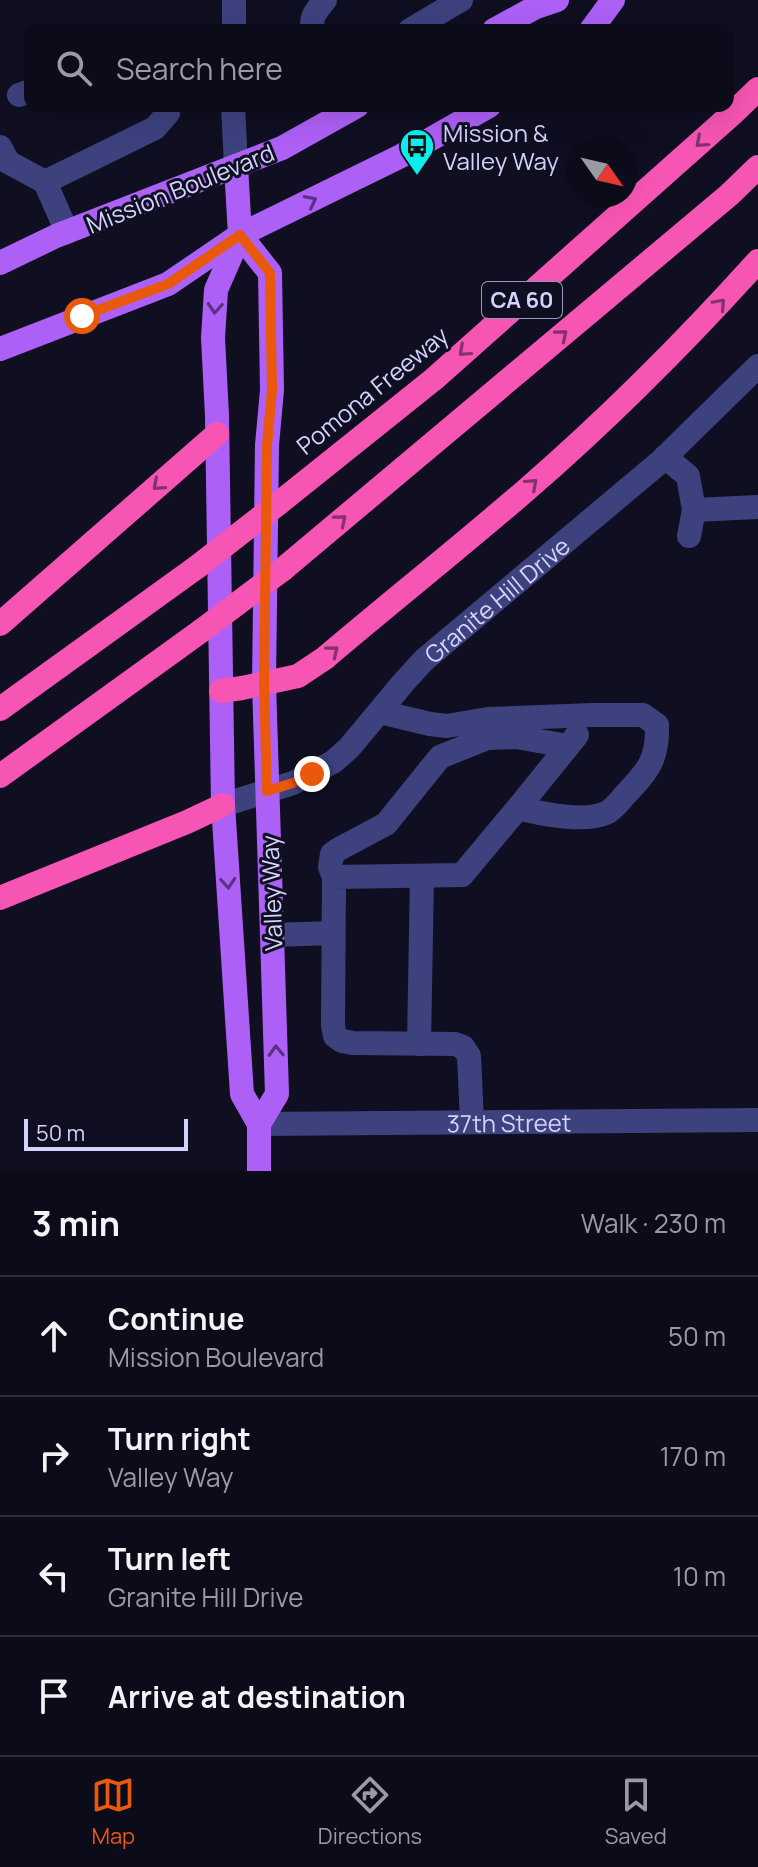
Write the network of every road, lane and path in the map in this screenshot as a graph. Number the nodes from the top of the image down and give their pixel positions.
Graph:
1 (234, 0) edge
2 (325, 0) edge
3 (461, 0) edge
4 (557, 0) edge
5 (613, 0) edge
6 (234, 24) edge
7 (312, 24) edge
8 (420, 24) edge
9 (505, 24) edge
10 (595, 24) edge
11 (758, 89) edge
12 (168, 112) edge
13 (233, 112) edge
14 (346, 112) edge
15 (478, 112) edge
16 (0, 147) edge
17 (236, 166) junction
18 (758, 167) edge
19 (45, 182) junction
20 (67, 232) junction
21 (240, 235) junction
22 (758, 261) edge
23 (0, 263) edge
24 (0, 349) edge
25 (758, 366) edge
26 (217, 434) junction
27 (665, 457) junction
28 (758, 507) edge
29 (694, 510) junction
30 (689, 536) dead end
31 (0, 624) edge
32 (264, 683) junction
33 (221, 691) junction
34 (0, 709) edge
35 (380, 712) junction
36 (593, 715) junction
37 (568, 746) junction
38 (0, 776) edge
39 (267, 791) junction
40 (223, 805) junction
41 (518, 808) junction
42 (422, 876) junction
43 (334, 877) junction
44 (0, 898) edge
45 (333, 933) junction
46 (272, 935) junction
47 (419, 1044) junction
48 (758, 1120) edge
49 (472, 1122) junction
50 (259, 1124) junction
51 (259, 1171) edge

1 - 6 street
2 - 7 street
3 - 8 street
4 - 9 main road
5 - 10 main road
11 -> 34 highway, Pomona Freeway / CA 60, bridge
12 - 19 street
13 - 17 street, Valley Way
14 - 17 main road, Mission Boulevard
21 -> 15 main road
16 - 19 street
17 - 20 main road, Mission Boulevard
17 - 21 main road, Valley Way
38 -> 18 highway, CA 60, bridge
19 - 20 street
20 - 23 main road, Mission Boulevard
21 - 24 main road
21 -> 26 main road, Valley Way
21 - 32 main road, Valley Way
32 -> 22 highway
25 - 27 street, Granite Hill Drive
26 -> 31 highway
26 - 33 main road, Valley Way
27 - 29 street
27 - 35 street, Granite Hill Drive
28 - 29 street
29 - 30 street
32 - 33 highway
32 - 39 main road, Valley Way
33 - 40 main road, Valley Way
35 - 36 street
35 - 39 street, Granite Hill Drive
36 - 37 street
36 - 41 street
37 - 41 street
37 - 43 street
39 - 40 street, Granite Hill Drive
39 - 46 main road, Valley Way
40 - 44 highway
40 -> 50 main road, Valley Way
41 - 42 street
42 - 43 street
42 - 47 street
43 - 45 street
45 - 46 street
45 - 47 street
50 -> 46 main road, Valley Way
47 - 49 street
48 - 49 street, 37th Street
49 - 50 street, 37th Street
50 - 51 main road, Valley Way

